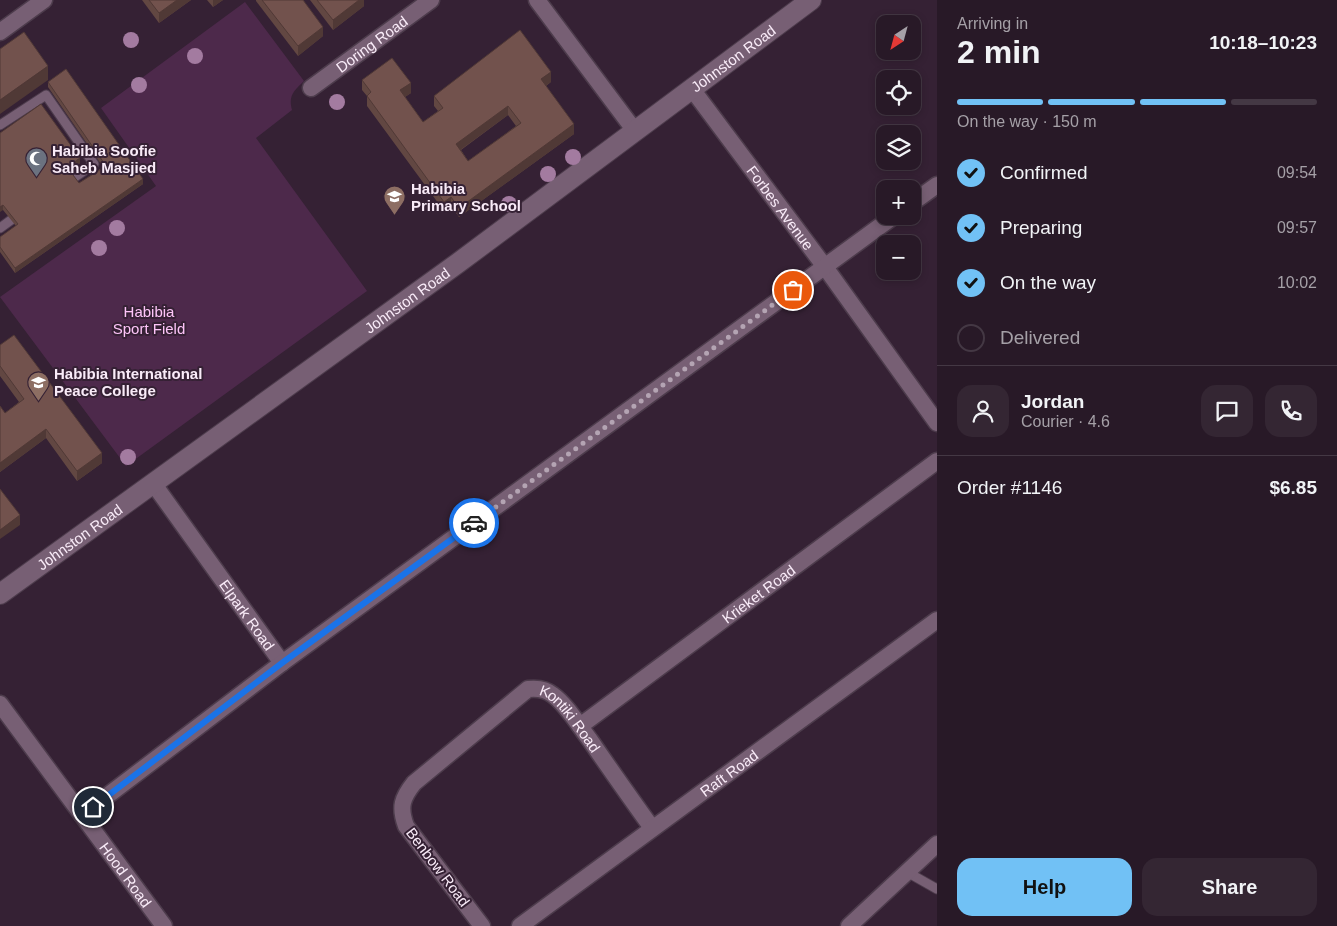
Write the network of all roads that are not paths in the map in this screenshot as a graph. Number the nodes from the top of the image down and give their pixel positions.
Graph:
1 (44, 0) edge
2 (431, 0) edge
3 (537, 0) edge
4 (811, 0) edge
5 (0, 32) edge
6 (311, 88) dead end
7 (692, 89) junction
8 (0, 125) edge
9 (634, 131) junction
10 (72, 179) edge
11 (937, 185) edge
12 (921, 197) edge
13 (11, 220) edge
14 (882, 225) edge
15 (0, 228) edge
16 (825, 267) junction
17 (937, 423) edge
18 (937, 461) edge
19 (153, 483) junction
20 (0, 594) edge
21 (937, 620) edge
22 (282, 663) junction
23 (0, 704) edge
24 (580, 726) junction
25 (402, 804) joint
26 (82, 815) junction
27 (652, 828) junction
28 (937, 844) edge
29 (907, 872) junction
30 (937, 889) edge
31 (164, 926) edge
32 (482, 926) edge
33 (520, 926) edge
34 (849, 926) edge

1 - 5 street
2 - 6 street, Doring Road
3 - 9 street
4 - 7 street, Johnston Road
7 - 9 street, Johnston Road
7 - 16 street, Forbes Avenue
8 - 10 lane
9 - 19 street, Johnston Road
11 - 12 street
13 - 15 lane
14 - 16 street, Elpark Road
16 - 17 street, Forbes Avenue
16 - 22 street, Elpark Road
18 - 24 street, Krieket Road
19 - 20 street, Johnston Road
19 - 22 street, Elpark Road
21 - 27 street, Raft Road
22 - 26 street
23 - 26 street, Hood Road
24 - 25 street, Kontiki Road
24 - 27 street, Kontiki Road
25 - 32 street, Benbow Road
26 - 31 street, Hood Road
27 - 33 street, Raft Road
28 - 29 street
29 - 30 lane
29 - 34 street

